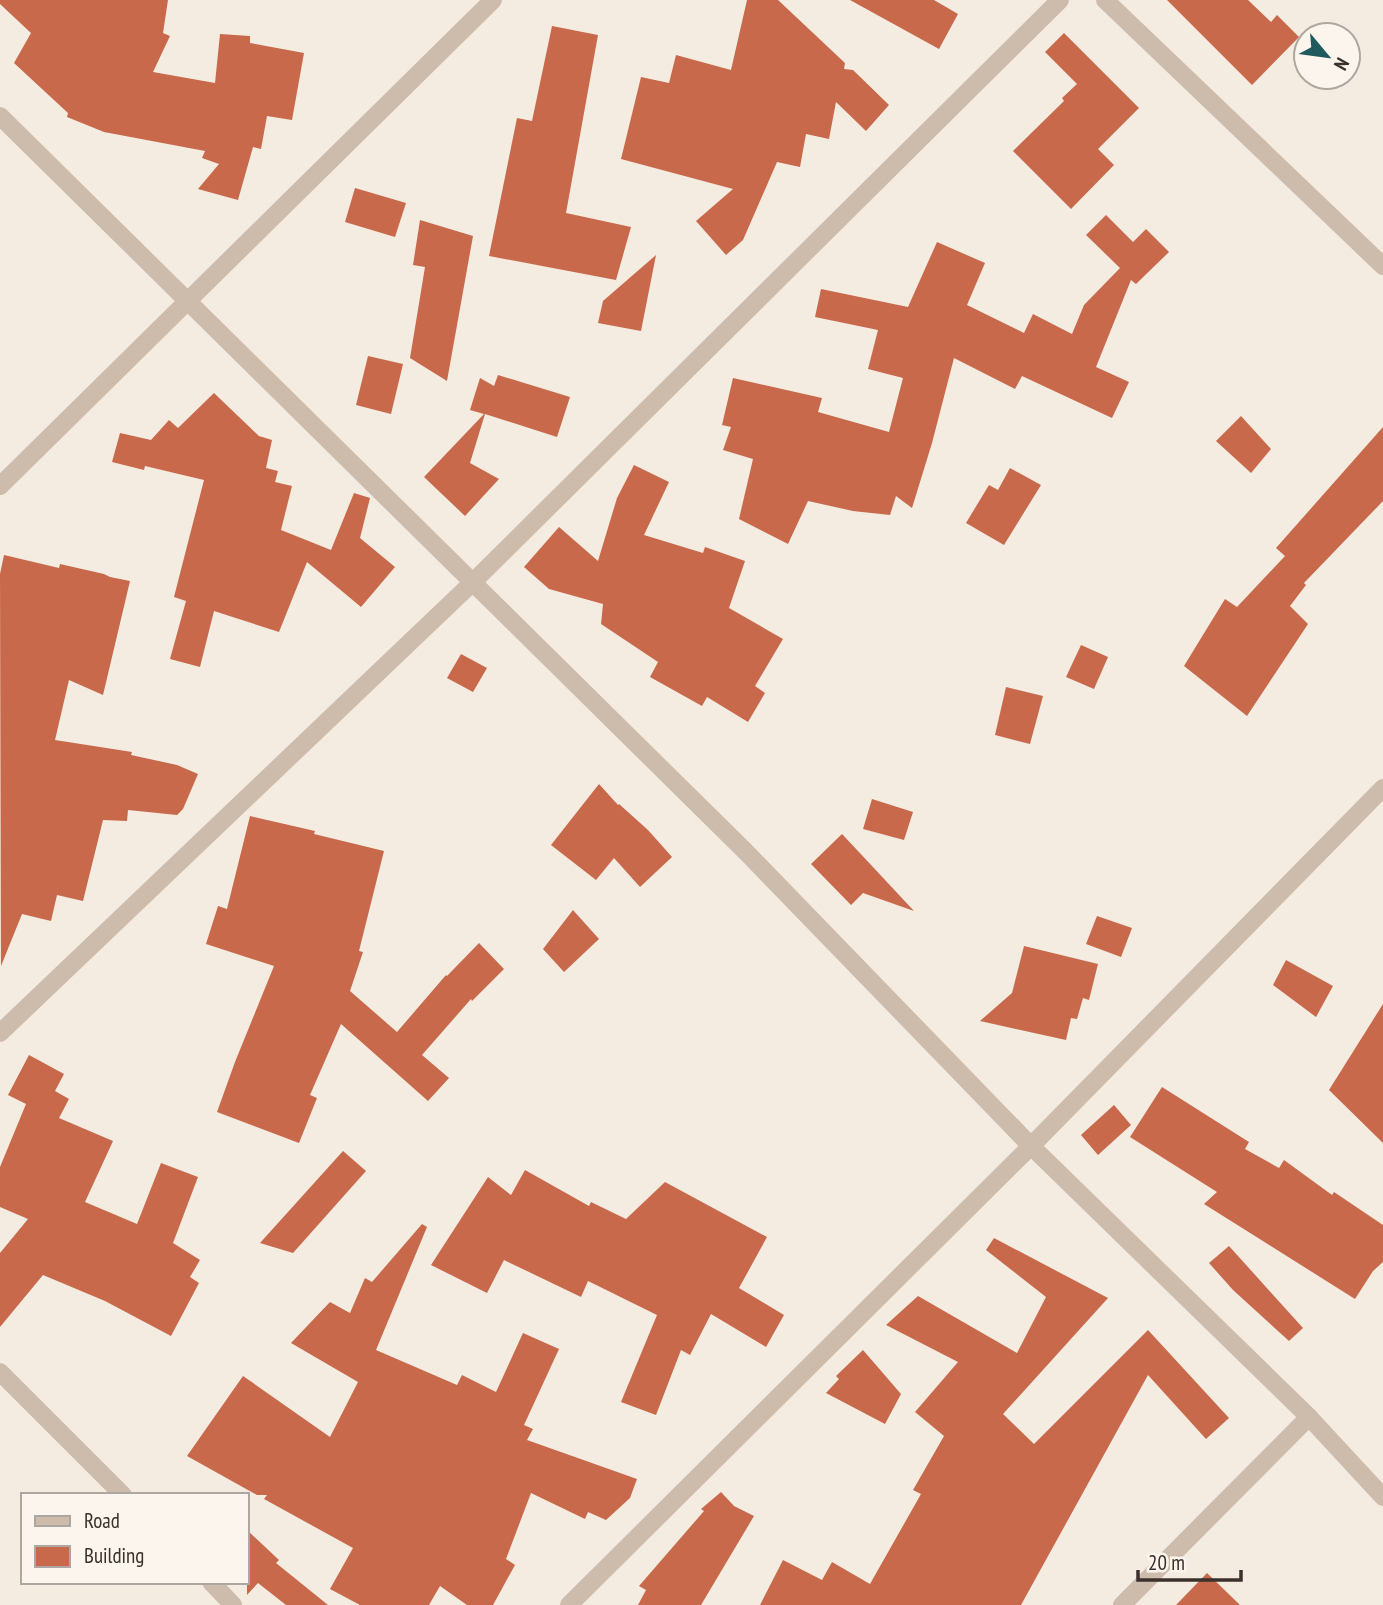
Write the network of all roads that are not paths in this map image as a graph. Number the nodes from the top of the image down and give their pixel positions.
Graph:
1 (493, 0) edge
2 (1060, 0) edge
3 (1105, 0) edge
4 (0, 116) edge
5 (1383, 266) edge
6 (187, 302) junction
7 (0, 486) edge
8 (473, 582) junction
9 (1383, 788) edge
10 (0, 1033) edge
11 (1031, 1146) junction
12 (0, 1372) edge
13 (1309, 1417) junction
14 (121, 1493) edge
15 (1383, 1497) edge
16 (213, 1584) edge
17 (233, 1605) edge
18 (569, 1605) edge
19 (1122, 1605) edge

1 - 6 street
2 - 8 street
3 - 5 street
4 - 6 street
6 - 7 street
6 - 8 street
8 - 10 street
8 - 11 street
9 - 11 street
11 - 13 street
11 - 18 street
12 - 14 street
13 - 15 street
13 - 19 street
16 - 17 street

